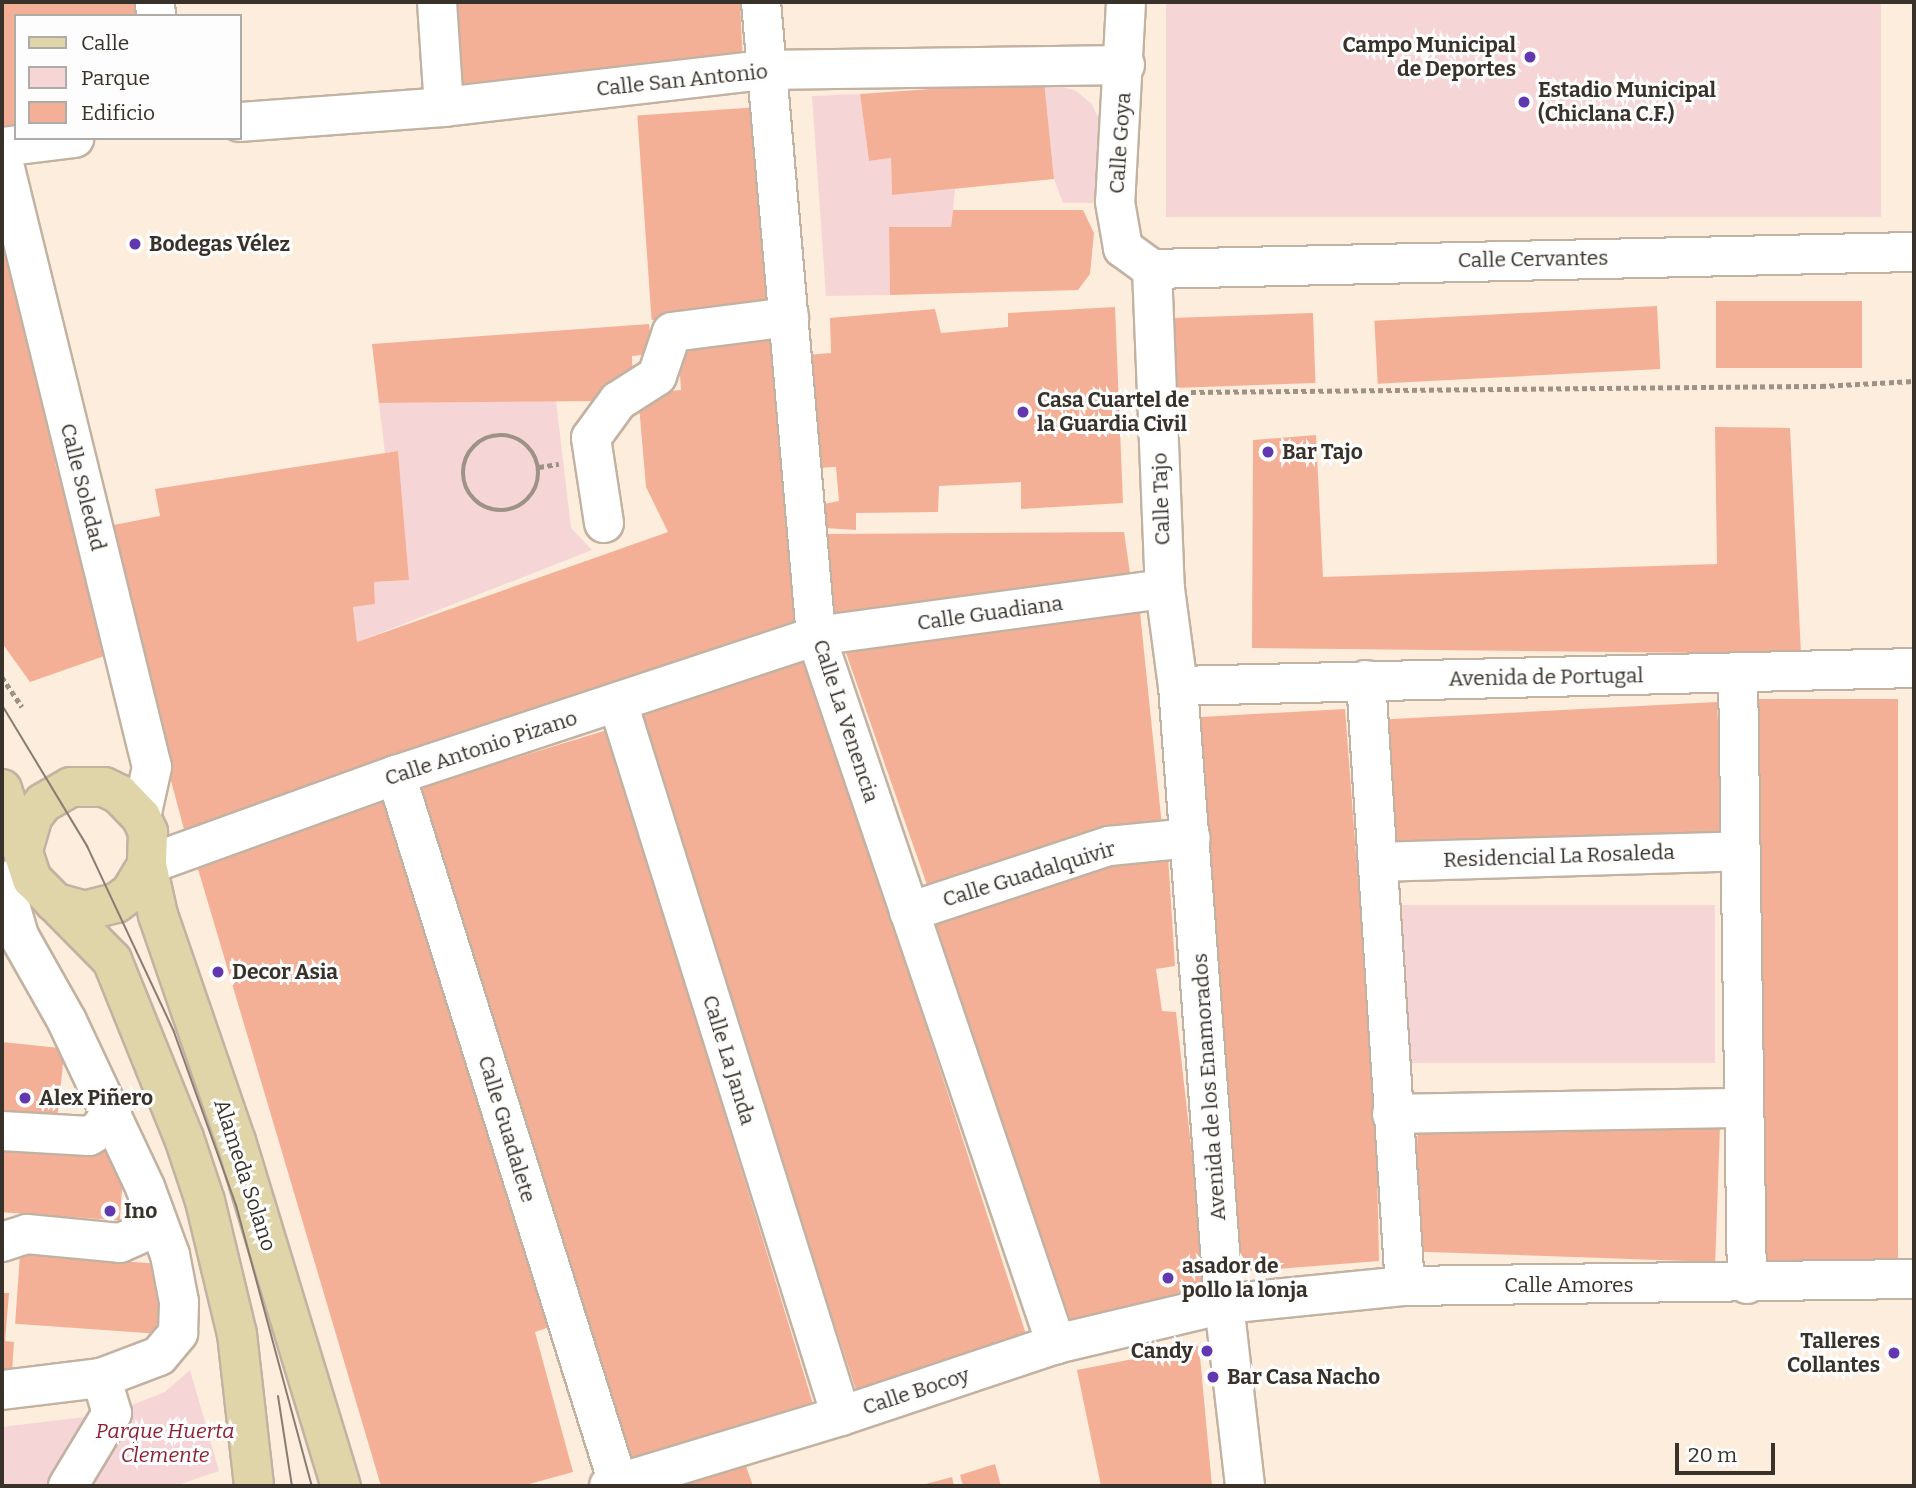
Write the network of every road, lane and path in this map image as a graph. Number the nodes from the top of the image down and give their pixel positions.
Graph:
1 (437, 2) edge
2 (761, 2) edge
3 (1126, 2) edge
4 (1125, 65) junction
5 (763, 70) junction
6 (444, 107) junction
7 (242, 122) edge
8 (58, 140) edge
9 (2, 147) edge
10 (2, 156) edge
11 (1914, 252) edge
12 (1152, 269) junction
13 (789, 317) junction
14 (1914, 381) edge
15 (1156, 390) junction
16 (507, 511) joint
17 (604, 523) dead end
18 (1165, 589) junction
19 (816, 636) junction
20 (1914, 667) edge
21 (1738, 673) junction
22 (2, 677) edge
23 (1366, 680) junction
24 (1178, 687) junction
25 (618, 703) junction
26 (22, 707) dead end
27 (396, 775) junction
28 (2, 789) edge
29 (141, 817) junction
30 (1191, 838) junction
31 (1740, 851) junction
32 (1378, 862) junction
33 (147, 865) junction
34 (13, 885) edge
35 (54, 902) junction
36 (909, 912) junction
37 (1744, 1108) junction
38 (112, 1112) junction
39 (1392, 1114) junction
40 (2, 1131) edge
41 (154, 1212) junction
42 (2, 1242) edge
43 (1914, 1279) edge
44 (1746, 1284) junction
45 (1405, 1286) junction
46 (1224, 1304) junction
47 (1056, 1345) junction
48 (101, 1378) junction
49 (2, 1390) edge
50 (841, 1416) junction
51 (615, 1485) edge
52 (68, 1486) edge
53 (254, 1486) edge
54 (341, 1486) edge
55 (1245, 1486) edge

1 - 6 street
2 - 5 street, Calle La Venencia
3 - 4 street, Calle Goya
4 - 5 street, Calle San Antonio
4 - 12 street, Calle Goya
5 - 6 street, Calle San Antonio
5 - 13 street, Calle La Venencia
6 - 7 street, Calle San Antonio
8 - 9 street
10 - 29 street, Calle Soledad
11 - 12 street, Calle Cervantes
12 - 15 street, Calle Tajo
13 - 17 street
13 - 19 street, Calle La Venencia
14 - 15 path
15 - 18 street, Calle Tajo
16 - 16 path
18 - 19 street, Calle Guadiana
18 - 24 street, Calle Tajo
19 - 25 street, Calle Antonio Pizano
19 - 36 street, Calle La Venencia
20 - 21 street, Avenida de Portugal
21 - 23 street, Avenida de Portugal
21 - 31 street
22 - 26 path
23 - 24 street, Avenida de Portugal
23 - 32 street
24 - 30 street, Avenida de los Enamorados
25 - 27 street, Calle Antonio Pizano
25 - 50 street, Calle La Janda
27 - 33 street, Calle Antonio Pizano
27 - 51 street, Calle Guadalete
28 - 34 main road
29 - 33 main road, Alameda Solano
29 - 34 main road
30 - 36 street, Calle Guadalquivir
30 - 46 street, Avenida de los Enamorados
31 - 32 street, Residencial La Rosaleda
31 - 37 street
32 - 39 street
33 - 35 main road
33 - 54 main road, Alameda Solano
34 - 35 main road
34 - 38 street
35 - 53 main road
36 - 47 street, Calle La Venencia
37 - 39 street
37 - 44 street
38 - 40 street
38 - 41 street
39 - 45 street
41 - 42 street
41 - 48 street
43 - 44 street, Calle Amores
44 - 45 street, Calle Amores
45 - 46 street, Calle Amores
46 - 47 street, Calle Bocoy
46 - 55 street, Avenida de los Enamorados
47 - 50 street, Calle Bocoy
48 - 49 street
48 - 52 street
50 - 51 street, Calle Bocoy

